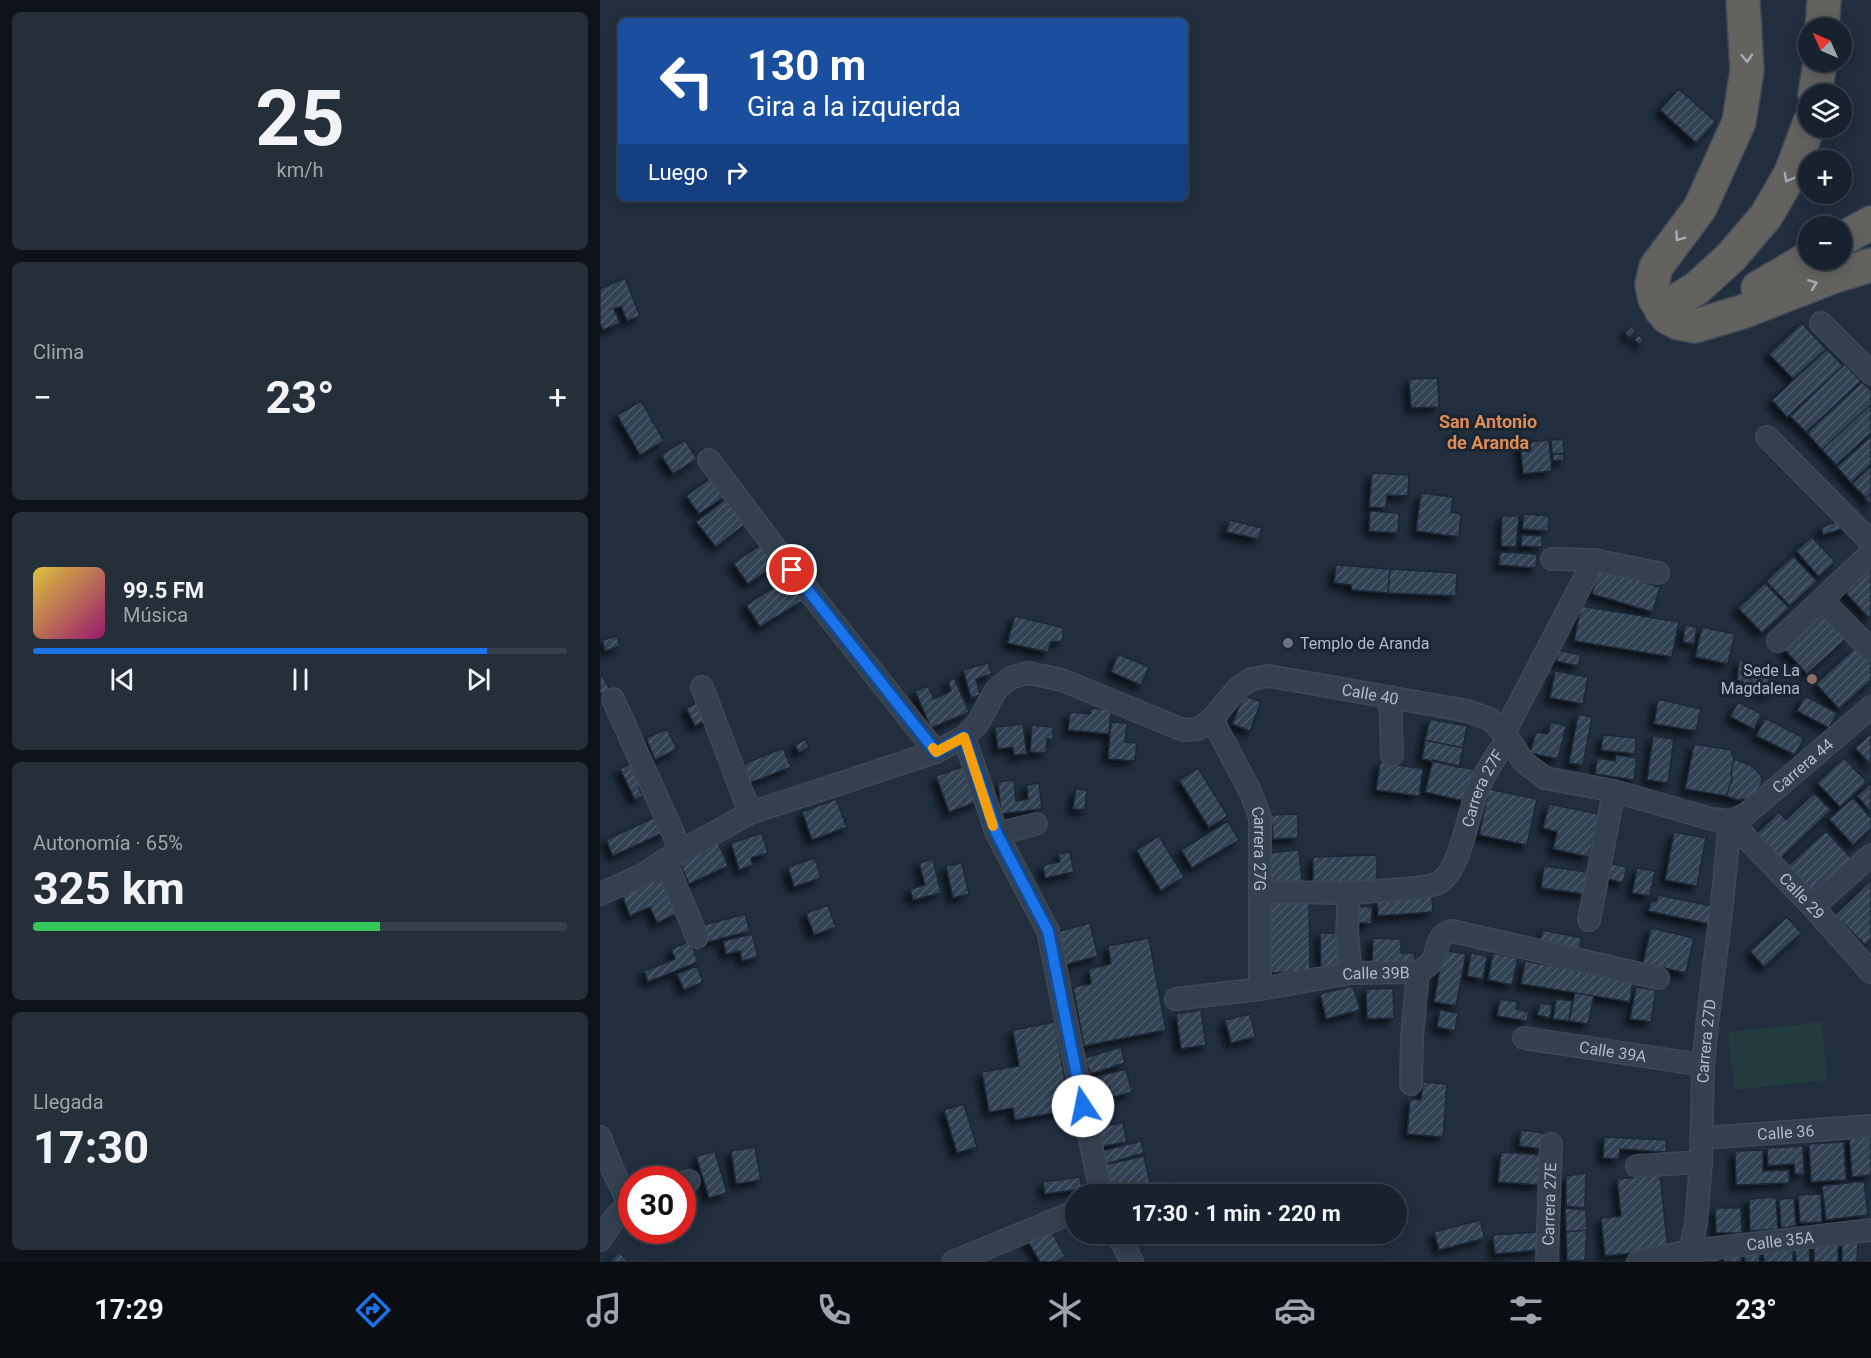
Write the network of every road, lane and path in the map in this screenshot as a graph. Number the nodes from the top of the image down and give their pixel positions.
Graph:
1 (1743, 0) edge
2 (1824, 0) edge
3 (1823, 18) edge
4 (1804, 138) edge
5 (1871, 223) edge
6 (1852, 233) edge
7 (1798, 265) edge
8 (1871, 265) edge
9 (1661, 310) junction
10 (1821, 323) dead end
11 (1695, 326) junction
12 (1871, 373) edge
13 (1767, 436) dead end
14 (709, 460) dead end
15 (1871, 542) edge
16 (1871, 553) edge
17 (1552, 559) dead end
18 (1594, 560) junction
19 (1658, 573) dead end
20 (1822, 600) junction
21 (1778, 641) dead end
22 (1871, 650) edge
23 (702, 687) dead end
24 (1390, 697) junction
25 (613, 699) dead end
26 (1871, 707) edge
27 (1212, 719) junction
28 (1506, 736) junction
29 (964, 737) junction
30 (936, 752) junction
31 (1392, 756) dead end
32 (1614, 790) junction
33 (750, 813) junction
34 (1730, 821) junction
35 (1036, 824) dead end
36 (997, 834) junction
37 (673, 855) junction
38 (1871, 855) edge
39 (1260, 892) junction
40 (1349, 893) junction
41 (600, 894) edge
42 (1813, 908) junction
43 (1589, 920) dead end
44 (698, 937) dead end
45 (1418, 972) junction
46 (1871, 972) edge
47 (1351, 973) junction
48 (1658, 978) dead end
49 (1260, 989) junction
50 (1176, 999) dead end
51 (1524, 1038) dead end
52 (1703, 1065) junction
53 (1411, 1084) dead end
54 (1871, 1126) edge
55 (600, 1137) edge
56 (1702, 1138) junction
57 (1551, 1144) dead end
58 (1701, 1162) junction
59 (1637, 1166) dead end
60 (618, 1180) edge
61 (1099, 1184) edge
62 (618, 1214) edge
63 (1065, 1216) edge
64 (1871, 1230) edge
65 (600, 1240) edge
66 (1122, 1244) edge
67 (1691, 1256) edge
68 (953, 1262) edge
69 (1132, 1262) edge
70 (1547, 1262) edge
71 (1638, 1262) edge

1 -> 9 highway
2 - 3 highway
4 -> 9 highway
5 - 6 highway
7 - 11 highway
11 -> 8 highway
9 - 11 highway
10 - 12 street
13 - 15 street
14 - 30 street
16 - 20 street
17 - 18 street
18 - 19 street
18 - 28 street, Carrera 27F
20 - 21 street
20 - 22 street
23 - 33 street
24 - 27 street, Calle 40
24 - 28 street, Calle 40
24 - 31 street
25 - 37 street
26 - 34 street, Carrera 44
27 - 29 street, Calle 40
27 - 39 street, Carrera 27G
28 - 32 street, Calle 40
28 - 40 street, Carrera 27F
29 - 30 street
29 - 36 street
30 - 33 street
32 - 34 street, Calle 40
32 - 43 street
33 - 37 street
34 - 42 street, Calle 29
34 - 52 street, Carrera 27D
35 - 36 street
36 - 61 street
37 - 41 street
37 - 44 street
38 - 42 street
39 - 40 street
39 - 49 street, Carrera 27G
40 - 47 street
42 - 46 street, Calle 29
45 - 47 street, Calle 39B
45 - 48 street, Calle 39B
45 - 53 street
47 - 49 street, Calle 39B
49 - 50 street, Calle 39B
51 - 52 street, Calle 39A
52 - 56 street, Carrera 27D
54 - 56 street, Calle 36
55 - 60 street
56 - 58 street, Carrera 27D
57 - 70 street, Carrera 27E
58 - 59 street
58 - 67 street, Carrera 27D
62 - 65 street
63 - 68 street
64 - 67 street, Calle 35A
66 - 69 street
67 - 71 street, Calle 35A

